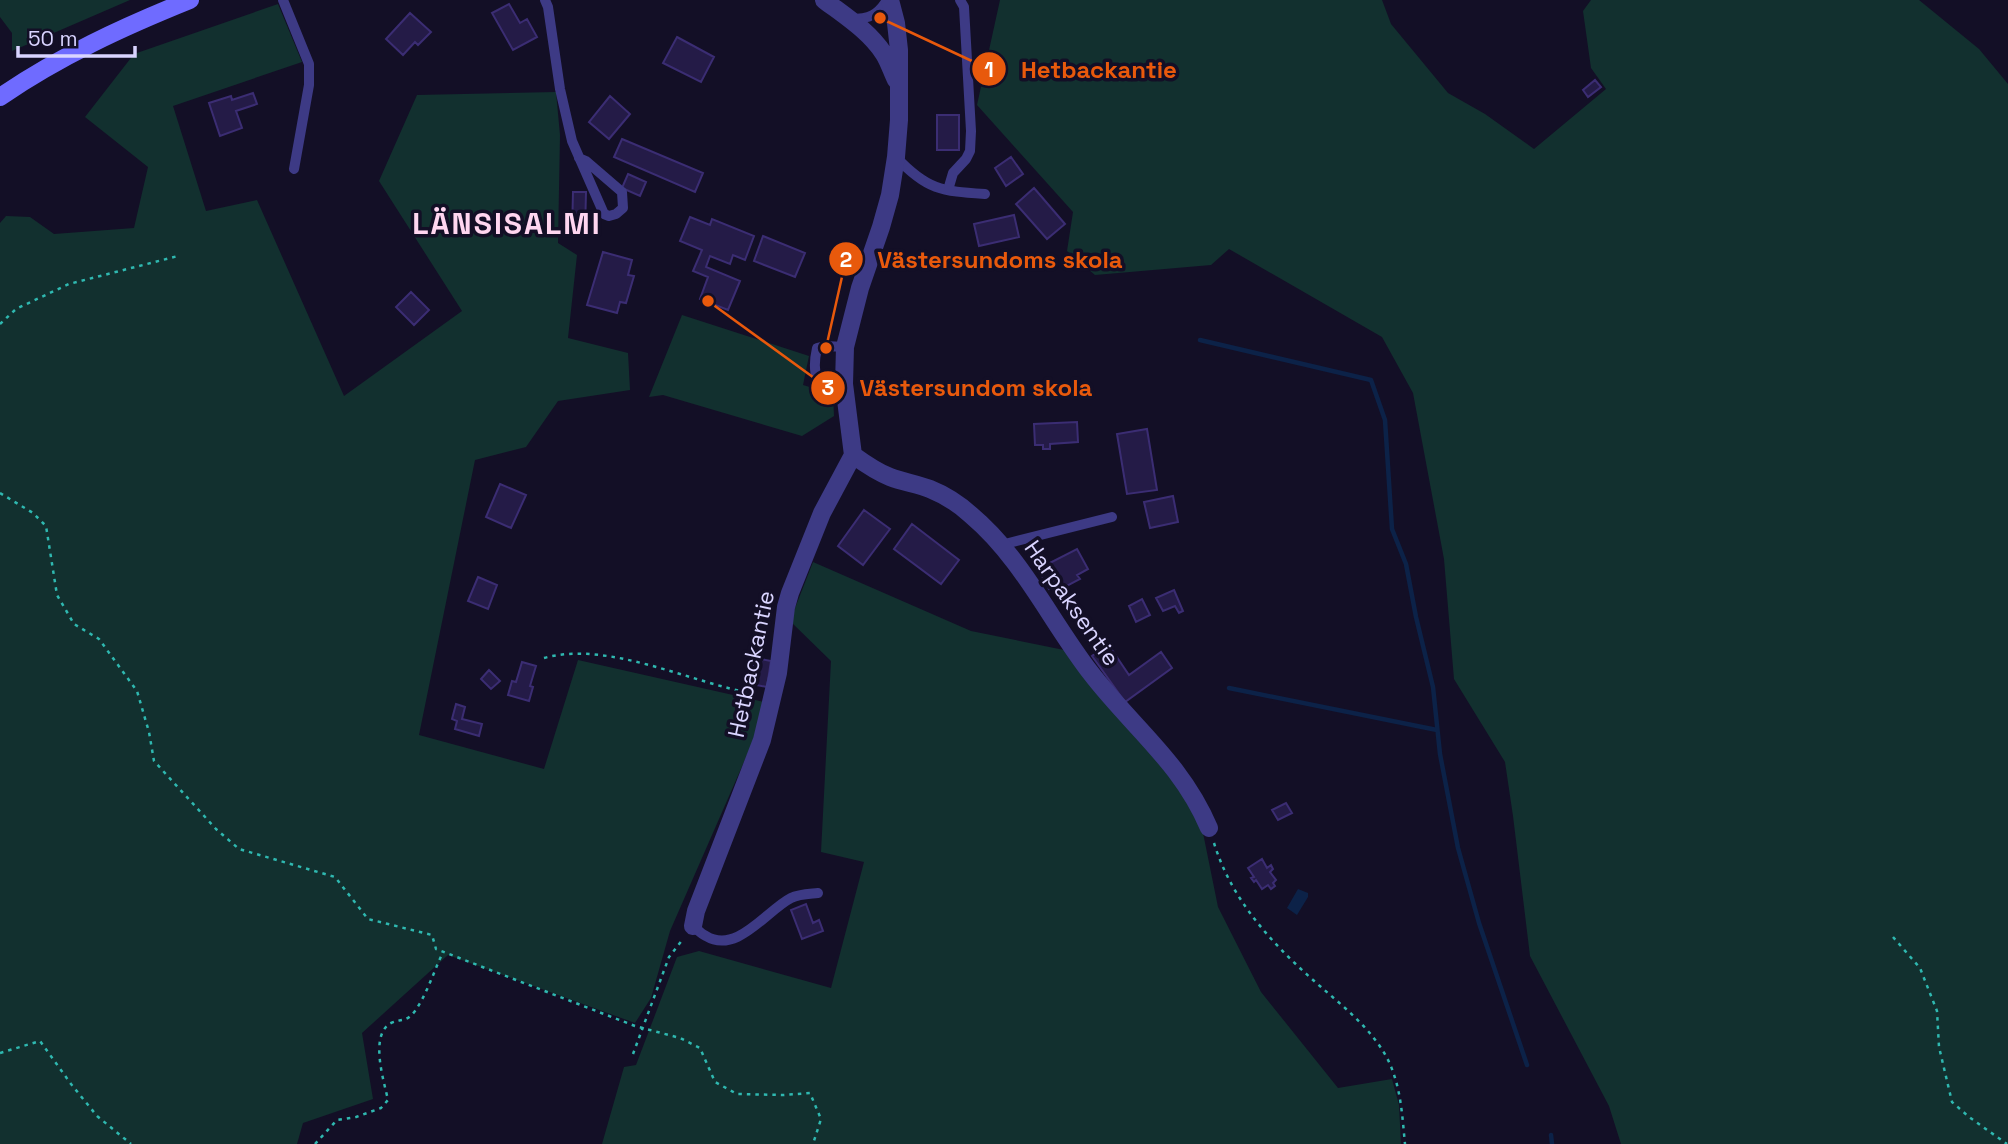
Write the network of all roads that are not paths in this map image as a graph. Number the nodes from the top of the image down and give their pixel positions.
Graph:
1 (190, 0) edge
2 (283, 0) edge
3 (545, 0) edge
4 (824, 0) edge
5 (889, 0) edge
6 (960, 0) edge
7 (851, 19) junction
8 (898, 87) junction
9 (0, 97) edge
10 (896, 157) junction
11 (579, 158) junction
12 (294, 169) dead end
13 (948, 190) junction
14 (985, 194) dead end
15 (845, 347) junction
16 (844, 384) junction
17 (853, 455) junction
18 (1112, 517) dead end
19 (1001, 545) junction
20 (1209, 828) road end
21 (818, 893) dead end
22 (693, 926) joint

1 - 9 street
2 - 12 lane
3 - 11 lane
4 - 7 street
5 - 7 lane
5 - 8 street
6 - 13 lane
7 - 8 street
8 - 10 street
10 - 13 lane
10 - 15 street
11 - 11 lane
13 - 14 lane
15 - 16 street
15 - 16 lane
16 - 17 street
17 - 19 street, Harpaksentie
17 - 22 street, Hetbackantie
18 - 19 lane
19 - 20 street, Harpaksentie
21 - 22 lane

